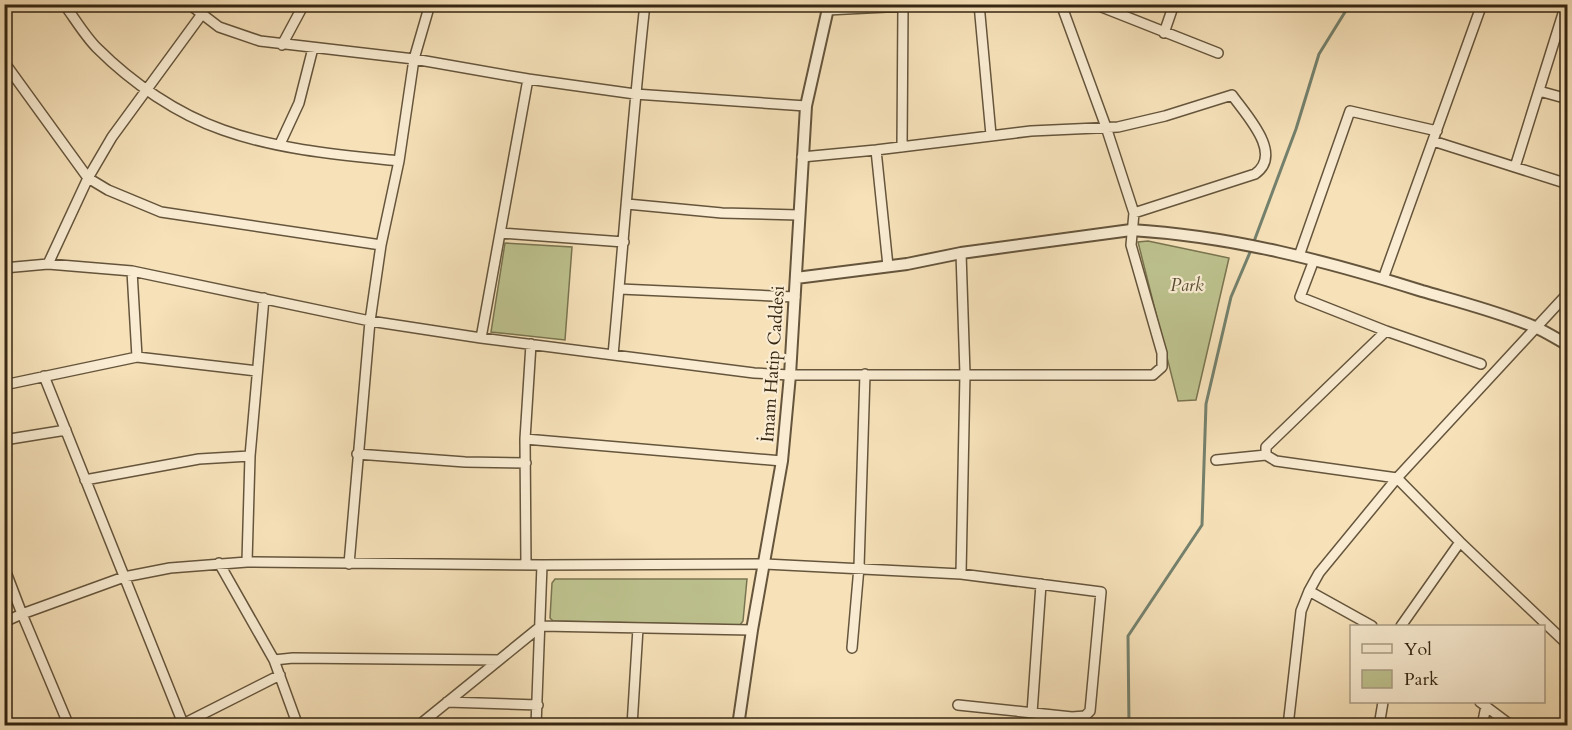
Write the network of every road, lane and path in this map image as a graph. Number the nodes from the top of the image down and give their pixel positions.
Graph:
1 (64, 4) edge
2 (189, 4) edge
3 (304, 4) edge
4 (430, 4) edge
5 (645, 4) edge
6 (946, 4) edge
7 (979, 4) edge
8 (1061, 4) edge
9 (1094, 4) edge
10 (1174, 4) edge
11 (1482, 4) edge
12 (903, 6) junction
13 (828, 7) edge
14 (1563, 7) edge
15 (202, 14) junction
16 (1164, 33) junction
17 (282, 45) junction
18 (313, 48) junction
19 (1218, 54) dead end
20 (414, 59) junction
21 (4, 62) edge
22 (13, 73) junction
23 (4, 80) edge
24 (528, 80) junction
25 (146, 90) junction
26 (1539, 91) junction
27 (634, 94) junction
28 (1568, 99) edge
29 (806, 106) junction
30 (1106, 128) junction
31 (991, 135) junction
32 (1435, 136) junction
33 (280, 144) junction
34 (902, 147) junction
35 (876, 150) junction
36 (802, 157) junction
37 (399, 162) junction
38 (1515, 167) junction
39 (88, 178) junction
40 (1568, 184) edge
41 (627, 204) junction
42 (1134, 213) junction
43 (798, 215) junction
44 (1131, 230) junction
45 (500, 234) junction
46 (624, 242) junction
47 (381, 245) junction
48 (4, 249) edge
49 (961, 254) junction
50 (1299, 256) junction
51 (1314, 260) junction
52 (48, 264) junction
53 (888, 266) junction
54 (5, 268) edge
55 (132, 271) junction
56 (796, 278) junction
57 (1383, 279) junction
58 (620, 288) junction
59 (1568, 293) edge
60 (795, 297) junction
61 (264, 298) junction
62 (370, 321) junction
63 (1536, 328) junction
64 (1386, 331) junction
65 (481, 338) junction
66 (531, 344) junction
67 (1568, 345) edge
68 (613, 355) junction
69 (137, 357) junction
70 (1481, 364) dead end
71 (258, 371) junction
72 (865, 374) junction
73 (965, 374) junction
74 (790, 375) junction
75 (44, 376) junction
76 (4, 385) edge
77 (66, 430) junction
78 (525, 439) junction
79 (4, 440) edge
80 (357, 454) junction
81 (1266, 455) junction
82 (250, 456) junction
83 (1216, 460) dead end
84 (782, 461) junction
85 (526, 463) junction
86 (1397, 478) junction
87 (86, 480) junction
88 (1460, 542) junction
89 (247, 562) junction
90 (219, 563) junction
91 (349, 564) junction
92 (765, 564) junction
93 (526, 565) junction
94 (542, 565) junction
95 (4, 567) edge
96 (859, 567) junction
97 (961, 574) junction
98 (124, 576) junction
99 (1041, 584) junction
100 (1309, 591) junction
101 (22, 614) junction
102 (4, 622) edge
103 (1368, 625) edge
104 (1402, 625) edge
105 (541, 626) junction
106 (638, 628) junction
107 (752, 630) junction
108 (1568, 645) edge
109 (852, 648) dead end
110 (274, 660) junction
111 (499, 660) junction
112 (280, 675) junction
113 (447, 702) junction
114 (1383, 703) edge
115 (1483, 704) edge
116 (538, 705) junction
117 (958, 705) dead end
118 (1032, 713) junction
119 (184, 725) edge
120 (69, 726) edge
121 (298, 726) edge
122 (418, 726) edge
123 (536, 726) edge
124 (632, 726) edge
125 (738, 726) edge
126 (1288, 726) edge
127 (1379, 726) edge
128 (1482, 726) edge
129 (1512, 726) edge

1 - 25 street
2 - 15 street
3 - 17 street
4 - 20 street
5 - 27 street
6 - 12 street
7 - 31 street
8 - 30 street
9 - 16 street
10 - 16 street
11 - 32 street
12 - 13 street
12 - 34 street
13 - 29 street, İmam Hatip Caddesi
14 - 26 street
15 - 17 street
15 - 25 street
16 - 19 street
17 - 18 street
18 - 20 street
18 - 33 street
20 - 24 street
20 - 37 street
21 - 22 street
22 - 23 street
22 - 39 street
24 - 27 street
24 - 45 street
25 - 33 street
25 - 39 street
26 - 28 street
26 - 38 street
27 - 29 street
27 - 41 street
29 - 36 street, İmam Hatip Caddesi
30 - 31 street
30 - 42 street
30 - 42 street
31 - 34 street
32 - 38 street
32 - 50 street
32 - 57 street
33 - 37 street
34 - 35 street
35 - 36 street
35 - 53 street
36 - 43 street, İmam Hatip Caddesi
37 - 47 street
38 - 40 street
39 - 47 street
39 - 52 street
41 - 43 street
41 - 46 street
42 - 44 street
43 - 56 street, İmam Hatip Caddesi
44 - 49 street
44 - 50 street
44 - 73 street
45 - 46 street
45 - 65 street
46 - 58 street
47 - 62 street
48 - 54 street
49 - 53 street
49 - 73 street
50 - 51 street
51 - 57 street
51 - 64 street
52 - 54 street
52 - 55 street
53 - 56 street
55 - 61 street
55 - 69 street
56 - 60 street, İmam Hatip Caddesi
57 - 63 street
58 - 60 street
58 - 68 street
59 - 63 street
60 - 74 street, İmam Hatip Caddesi
61 - 62 street
61 - 71 street
62 - 65 street
62 - 80 street
63 - 67 street
63 - 86 street
64 - 70 street
64 - 81 street
65 - 66 street
66 - 68 street
66 - 78 street
68 - 74 street
69 - 71 street
69 - 75 street
71 - 82 street
72 - 73 street
72 - 74 street
72 - 96 street
73 - 97 street
74 - 84 street, İmam Hatip Caddesi
75 - 76 street
75 - 77 street
77 - 79 street
77 - 87 street
78 - 84 street
78 - 85 street
80 - 85 street
80 - 91 street
81 - 83 street
81 - 86 street
82 - 87 street
82 - 89 street
84 - 92 street, İmam Hatip Caddesi
85 - 93 street
86 - 88 street
86 - 100 street
87 - 98 street
88 - 104 street
88 - 108 street
89 - 90 street
89 - 91 street
90 - 98 street
90 - 110 street
91 - 93 street
92 - 94 street
92 - 96 street
92 - 107 street, İmam Hatip Caddesi
93 - 94 street
94 - 105 street
95 - 101 street
96 - 97 street
96 - 109 street
97 - 99 street
98 - 101 street
98 - 119 street
99 - 118 street
99 - 118 street
100 - 103 street
100 - 126 street
101 - 102 street
101 - 120 street
105 - 106 street
105 - 111 street
105 - 116 street
106 - 107 street
106 - 124 street
107 - 125 street, İmam Hatip Caddesi
110 - 111 street
110 - 112 street
111 - 113 street
112 - 119 street
112 - 121 street
113 - 116 street
113 - 122 street
114 - 127 street
115 - 128 street
115 - 129 street
116 - 123 street
117 - 118 street

